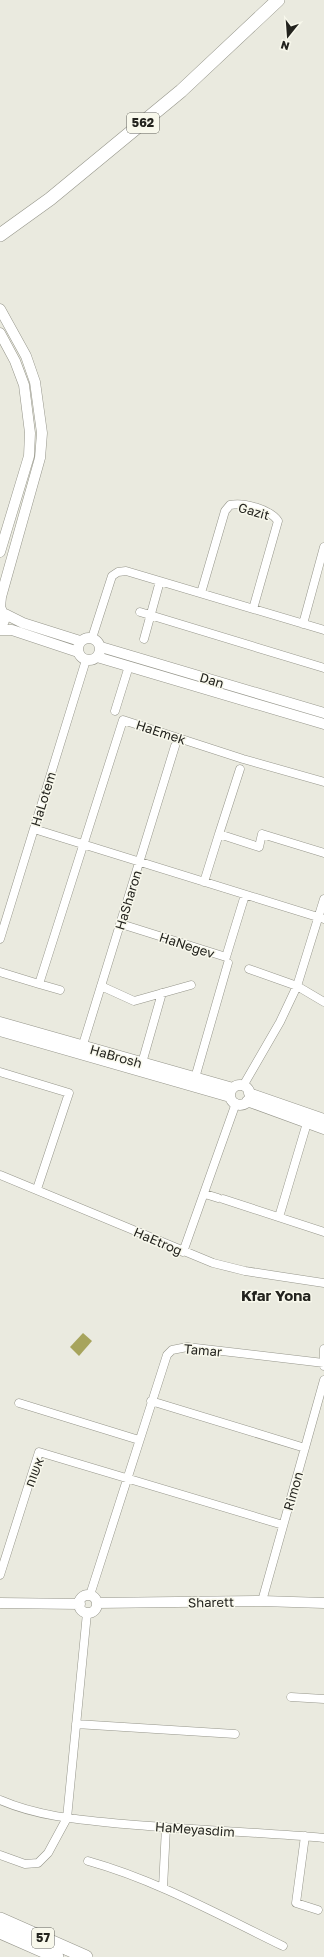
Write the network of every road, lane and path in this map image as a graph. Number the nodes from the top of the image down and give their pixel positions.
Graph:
1 (278, 0) edge
2 (0, 235) edge
3 (0, 309) edge
4 (0, 333) edge
5 (324, 547) edge
6 (0, 552) edge
7 (160, 581) junction
8 (201, 593) junction
9 (253, 609) junction
10 (2, 611) edge
11 (140, 612) dead end
12 (151, 615) junction
13 (303, 624) junction
14 (0, 630) edge
15 (324, 630) edge
16 (92, 638) junction
17 (144, 639) dead end
18 (80, 641) junction
19 (78, 652) junction
20 (99, 652) junction
21 (86, 660) junction
22 (129, 666) junction
23 (324, 668) edge
24 (115, 711) dead end
25 (324, 714) edge
26 (324, 724) edge
27 (175, 746) dead end
28 (240, 769) dead end
29 (324, 782) edge
30 (34, 829) junction
31 (219, 834) junction
32 (83, 844) junction
33 (324, 853) edge
34 (140, 862) junction
35 (204, 882) junction
36 (245, 895) junction
37 (324, 899) edge
38 (321, 918) edge
39 (120, 924) junction
40 (0, 939) edge
41 (228, 963) dead end
42 (249, 969) dead end
43 (0, 972) edge
44 (39, 984) junction
45 (191, 985) dead end
46 (101, 986) junction
47 (297, 986) junction
48 (60, 990) dead end
49 (162, 993) junction
50 (324, 1002) edge
51 (0, 1022) edge
52 (0, 1031) edge
53 (81, 1050) junction
54 (142, 1063) junction
55 (0, 1072) edge
56 (195, 1078) junction
57 (246, 1093) junction
58 (233, 1096) junction
59 (324, 1119) edge
60 (307, 1123) junction
61 (324, 1129) edge
62 (0, 1174) edge
63 (37, 1188) junction
64 (205, 1194) junction
65 (279, 1217) junction
66 (324, 1232) edge
67 (183, 1252) junction
68 (324, 1283) edge
69 (324, 1349) edge
70 (324, 1364) edge
71 (324, 1380) edge
72 (151, 1401) junction
73 (19, 1403) dead end
74 (139, 1440) junction
75 (305, 1448) junction
76 (127, 1478) junction
77 (283, 1525) junction
78 (0, 1575) edge
79 (90, 1595) junction
80 (262, 1601) junction
81 (324, 1602) edge
82 (97, 1603) junction
83 (0, 1604) edge
84 (80, 1604) junction
85 (87, 1613) junction
86 (291, 1697) dead end
87 (324, 1699) edge
88 (76, 1724) junction
89 (234, 1734) dead end
90 (0, 1800) edge
91 (67, 1818) junction
92 (166, 1827) junction
93 (305, 1836) junction
94 (324, 1838) edge
95 (0, 1855) edge
96 (88, 1861) dead end
97 (163, 1888) junction
98 (318, 1910) dead end
99 (0, 1919) edge
100 (0, 1932) edge
101 (283, 1946) dead end
102 (57, 1957) edge
103 (86, 1957) edge

1 - 2 main road, 562
3 - 10 street
4 - 6 street
5 - 13 street
7 - 8 street
7 - 12 street
7 - 16 street
8 - 9 street
8 - 9 street, Gazit
9 - 13 street
10 - 14 street
10 - 18 street
11 - 12 street
12 - 17 street
12 - 23 street
13 - 15 street
14 - 19 street
16 - 18 street
16 - 20 street
18 - 19 street
19 - 21 street
20 - 21 street
20 - 22 street, Dan
20 - 25 street, Dan
21 - 30 street, HaLotem
22 - 24 street
22 - 26 street, Dan
27 - 34 street, HaSharon
28 - 31 street
29 - 32 street, HaEmek
30 - 32 street
30 - 40 street, HaLotem
31 - 33 street
31 - 35 street
32 - 34 street
32 - 44 street
34 - 35 street
34 - 39 street, HaSharon
35 - 36 street
36 - 38 street
36 - 39 street, HaNegev
37 - 38 street
38 - 47 street
39 - 46 street, HaSharon
41 - 56 street
42 - 47 street
43 - 44 street
44 - 48 street
45 - 49 street
46 - 49 street
46 - 53 street, HaSharon
47 - 50 street
47 - 57 street
49 - 54 street
51 - 53 street, HaBrosh
52 - 53 street, HaBrosh
53 - 54 street, HaBrosh
53 - 58 street, HaBrosh
54 - 56 street, HaBrosh
55 - 63 street
56 - 58 street, HaBrosh
57 - 58 street
57 - 58 street
57 - 59 street
57 - 60 street
58 - 64 street
60 - 61 street
60 - 65 street
62 - 63 street, HaEtrog
63 - 67 street, HaEtrog
64 - 65 street
64 - 67 street
65 - 66 street
67 - 68 street, HaEtrog
69 - 70 street
70 - 72 street, Tamar
71 - 75 street, Rimon
72 - 74 street, Tamar
72 - 75 street
73 - 74 street
74 - 76 street, Tamar
75 - 77 street, Rimon
76 - 77 street
76 - 78 street, אשוח
76 - 79 street, Tamar
77 - 80 street, Rimon
79 - 82 street
79 - 84 street
80 - 81 street, Sharett
80 - 82 street, Sharett
82 - 85 street
83 - 84 street
84 - 85 street
85 - 88 street
86 - 87 street
88 - 89 street
88 - 91 street
90 - 91 street, HaMeyasdim
91 - 92 street, HaMeyasdim
91 - 95 street
92 - 93 street, HaMeyasdim
92 - 97 street
93 - 94 street, HaMeyasdim
93 - 98 street
96 - 97 street
97 - 101 street
99 - 103 main road, 57
100 - 102 main road, 57

